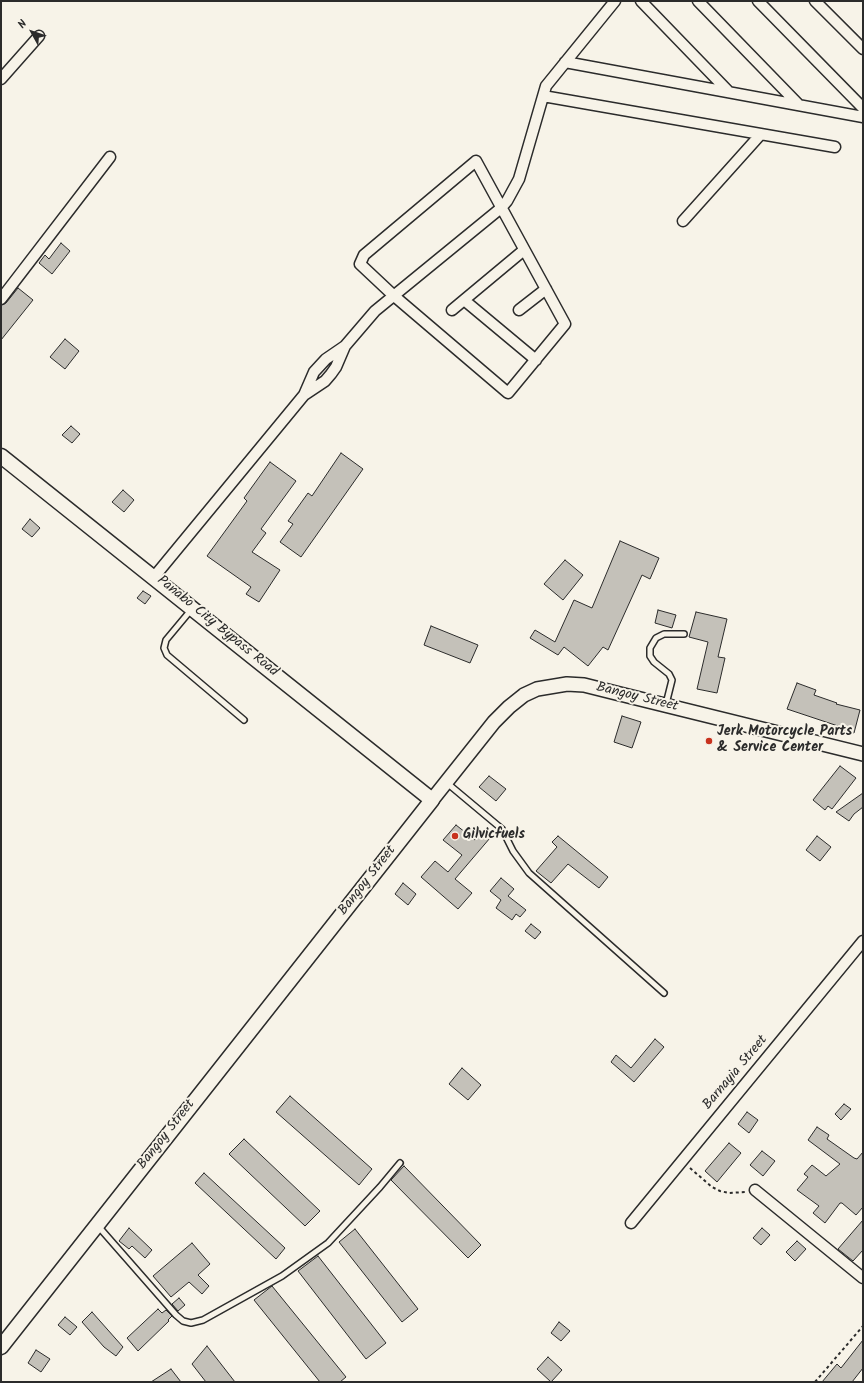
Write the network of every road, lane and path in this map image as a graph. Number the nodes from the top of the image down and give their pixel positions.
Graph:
1 (615, 1) edge
2 (642, 1) edge
3 (698, 1) edge
4 (758, 1) edge
5 (815, 1) edge
6 (39, 36) dead end
7 (863, 49) edge
8 (564, 62) junction
9 (1, 79) edge
10 (728, 91) junction
11 (543, 96) junction
12 (799, 105) junction
13 (863, 108) edge
14 (863, 117) edge
15 (761, 134) junction
16 (835, 147) dead end
17 (110, 157) dead end
18 (501, 208) junction
19 (683, 221) dead end
20 (524, 250) junction
21 (546, 289) junction
22 (393, 295) junction
23 (1, 299) edge
24 (464, 300) junction
25 (452, 310) dead end
26 (519, 310) dead end
27 (536, 360) junction
28 (1, 456) edge
29 (154, 577) junction
30 (193, 608) junction
31 (684, 634) dead end
32 (666, 705) junction
33 (244, 720) dead end
34 (863, 754) edge
35 (446, 782) junction
36 (432, 800) junction
37 (863, 941) edge
38 (664, 993) dead end
39 (682, 1161) junction
40 (400, 1163) dead end
41 (755, 1190) joint
42 (631, 1223) dead end
43 (97, 1224) junction
44 (863, 1278) edge
45 (863, 1326) edge
46 (1, 1347) edge
47 (815, 1382) edge

1 - 8 street
2 - 10 street
3 - 12 street
4 - 13 street
5 - 7 street
6 - 9 street
8 - 10 street
8 - 11 street
10 - 12 street
11 - 15 street
11 - 18 street
12 - 14 street
15 - 16 street
15 - 19 street
17 - 23 street
18 - 20 street
18 - 22 street
18 - 22 street
20 - 21 street
20 - 24 street
21 - 26 street
21 - 27 street
22 - 27 street
22 - 29 street
24 - 25 street
24 - 27 street
28 - 29 main road, Panabo City Bypass Road
29 - 30 main road, Panabo City Bypass Road
30 - 33 lane
30 - 36 main road, Panabo City Bypass Road
31 - 32 lane
32 - 34 street, Bangoy Street
32 - 35 street, Bangoy Street
35 - 36 street, Bangoy Street
35 - 38 lane
36 - 43 main road, Bangoy Street
37 - 39 street, Barnayia Street
39 - 41 path
39 - 42 street, Barnayia Street
40 - 43 lane
41 - 44 street
43 - 46 main road, Bangoy Street
45 - 47 path

